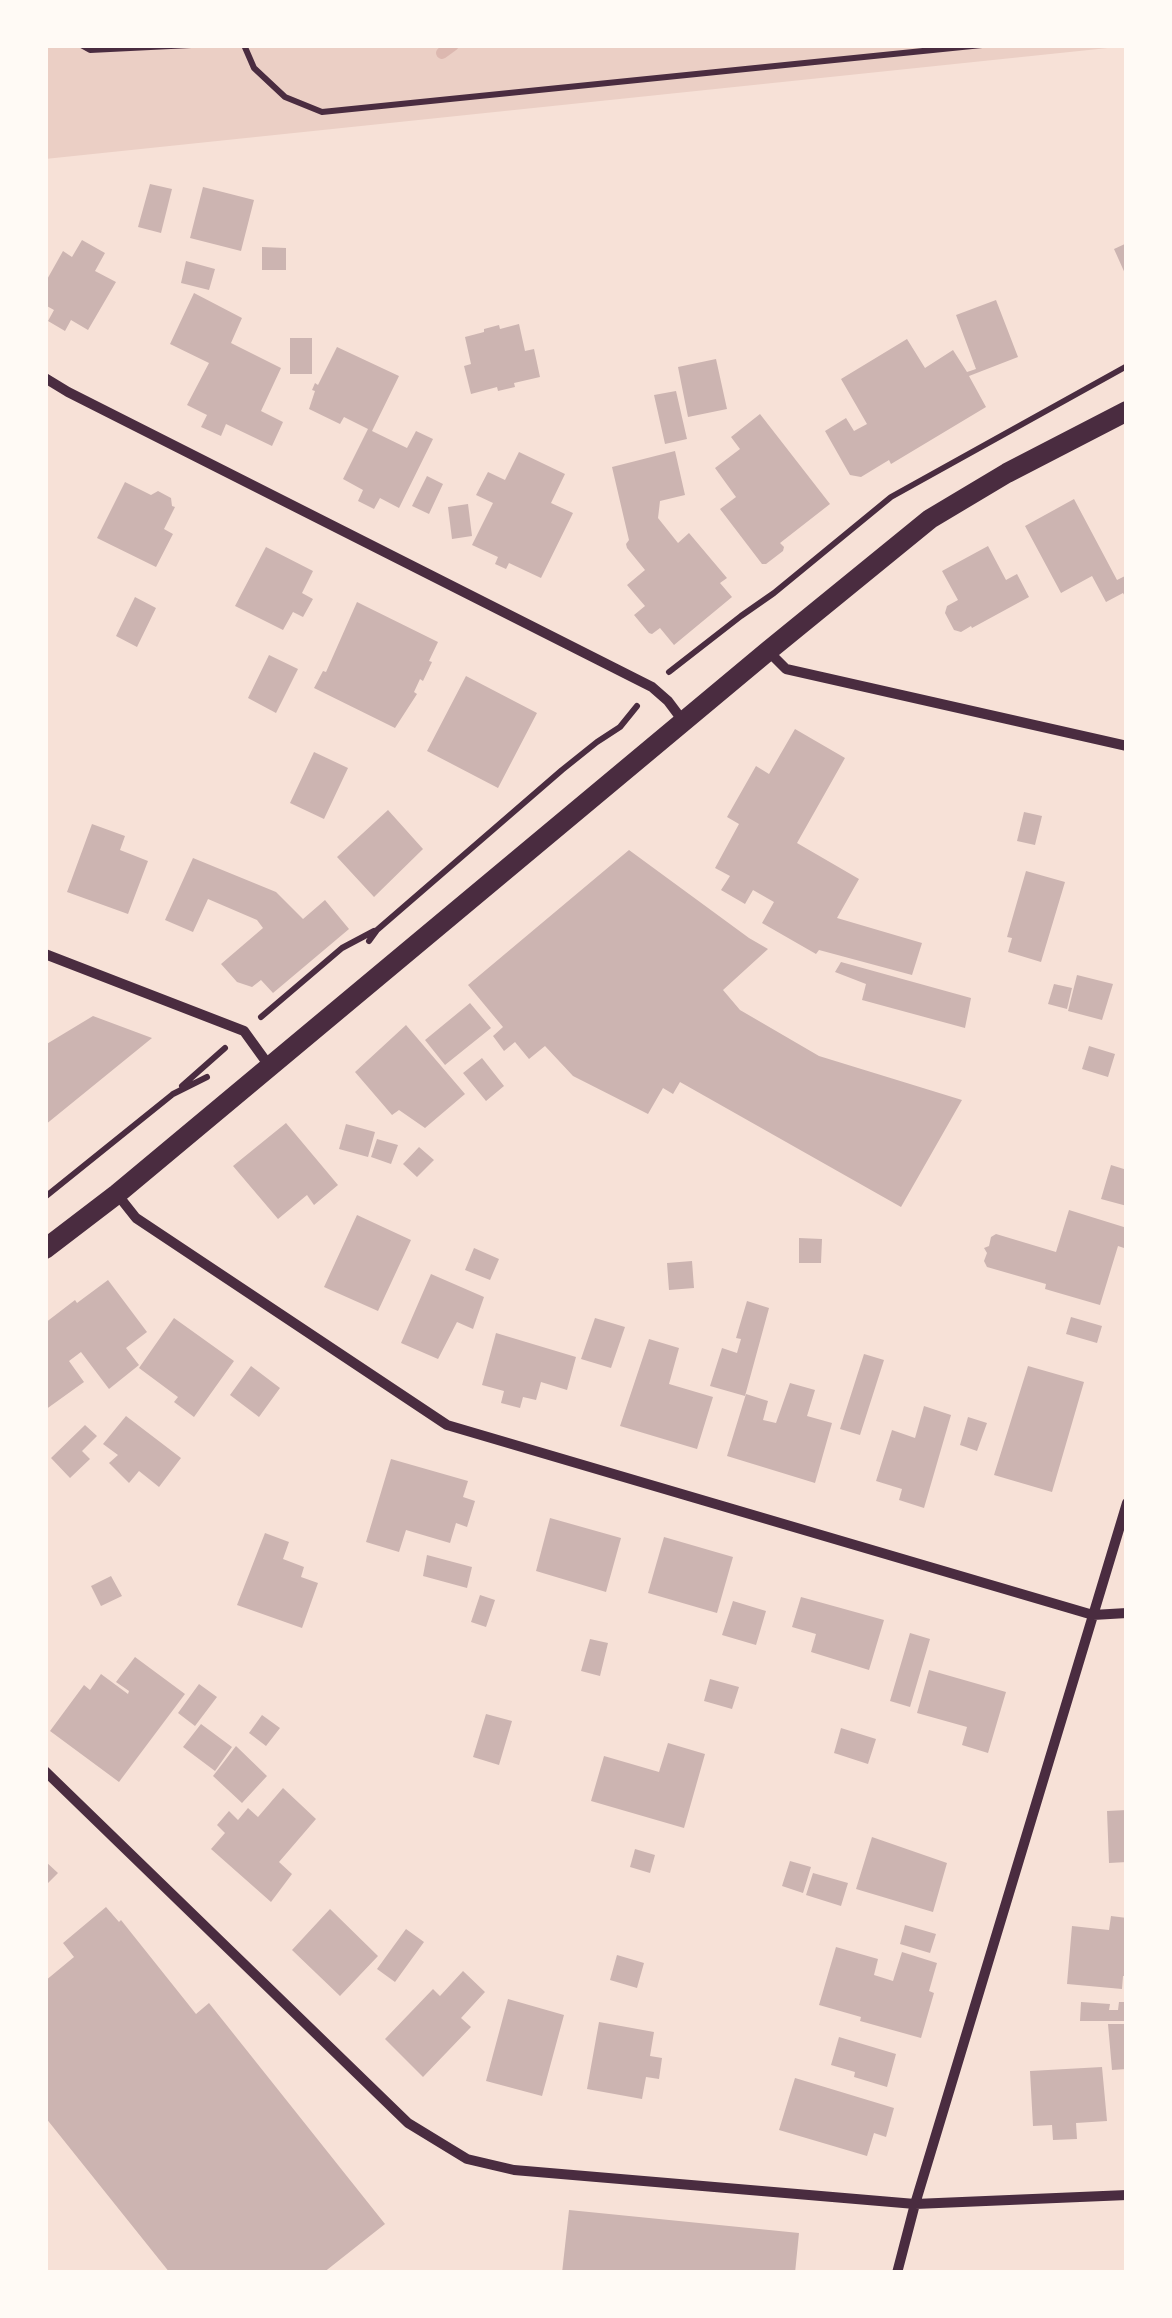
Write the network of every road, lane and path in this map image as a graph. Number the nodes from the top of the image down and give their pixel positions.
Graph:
1 (82, 45) edge
2 (191, 45) edge
3 (244, 45) edge
4 (982, 45) edge
5 (45, 378) edge
6 (1127, 411) edge
7 (774, 593) dead end
8 (768, 651) junction
9 (652, 687) junction
10 (684, 722) junction
11 (1127, 746) edge
12 (45, 954) edge
13 (244, 1031) junction
14 (270, 1068) junction
15 (118, 1194) junction
16 (45, 1197) edge
17 (45, 1249) edge
18 (1127, 1503) edge
19 (1127, 1613) edge
20 (1094, 1615) junction
21 (45, 1771) edge
22 (1127, 2194) edge
23 (915, 2204) junction
24 (898, 2273) edge

1 - 2 path
3 - 4 path
5 - 9 street
6 - 8 main road
7 - 9 path
8 - 10 main road
8 - 11 street
9 - 10 street
9 - 13 path
10 - 14 main road
12 - 13 street
13 - 14 street
13 - 16 path
14 - 15 main road
15 - 17 main road
15 - 20 street
18 - 20 street
19 - 20 street
20 - 23 street
21 - 23 street
22 - 23 street
23 - 24 street

